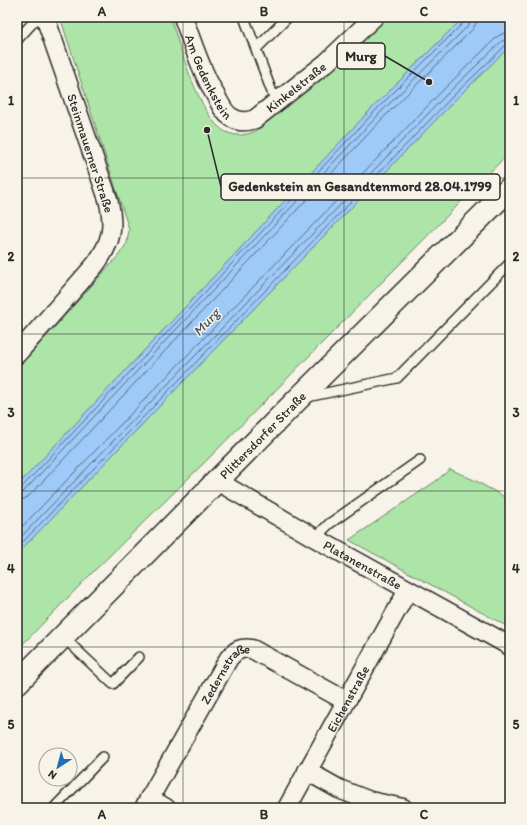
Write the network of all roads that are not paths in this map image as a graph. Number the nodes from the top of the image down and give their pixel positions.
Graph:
1 (38, 17) edge
2 (45, 17) edge
3 (183, 17) edge
4 (244, 17) edge
5 (288, 17) edge
6 (374, 17) edge
7 (17, 40) edge
8 (256, 50) junction
9 (276, 103) junction
10 (249, 121) joint
11 (510, 188) edge
12 (510, 263) edge
13 (17, 354) edge
14 (298, 399) junction
15 (420, 460) dead end
16 (217, 481) junction
17 (315, 538) junction
18 (408, 590) junction
19 (62, 636) junction
20 (510, 646) edge
21 (139, 658) dead end
22 (17, 683) edge
23 (346, 701) junction
24 (103, 758) dead end
25 (307, 771) junction
26 (147, 803) edge
27 (54, 808) edge
28 (166, 808) edge
29 (287, 808) edge
30 (403, 808) edge

1 - 7 lane
2 - 13 street, Steinmauerner Straße
3 - 10 street, Am Gedenkstein
4 - 8 lane
5 - 8 lane
6 - 9 street, Kinkelstraße
8 - 9 lane
9 - 10 street, Kinkelstraße
11 - 14 street, Plittersdorfer Straße
12 - 14 lane
14 - 16 street, Plittersdorfer Straße
15 - 17 lane
16 - 17 street, Platanenstraße
16 - 19 street, Plittersdorfer Straße
17 - 18 street, Platanenstraße
18 - 20 street, Platanenstraße
18 - 23 street, Eichenstraße
19 - 21 lane
19 - 22 street, Plittersdorfer Straße
23 - 25 street, Eichenstraße
23 - 26 street, Zedernstraße
24 - 27 lane
25 - 29 street, Eichenstraße
25 - 30 street
26 - 28 street, Zedernstraße

